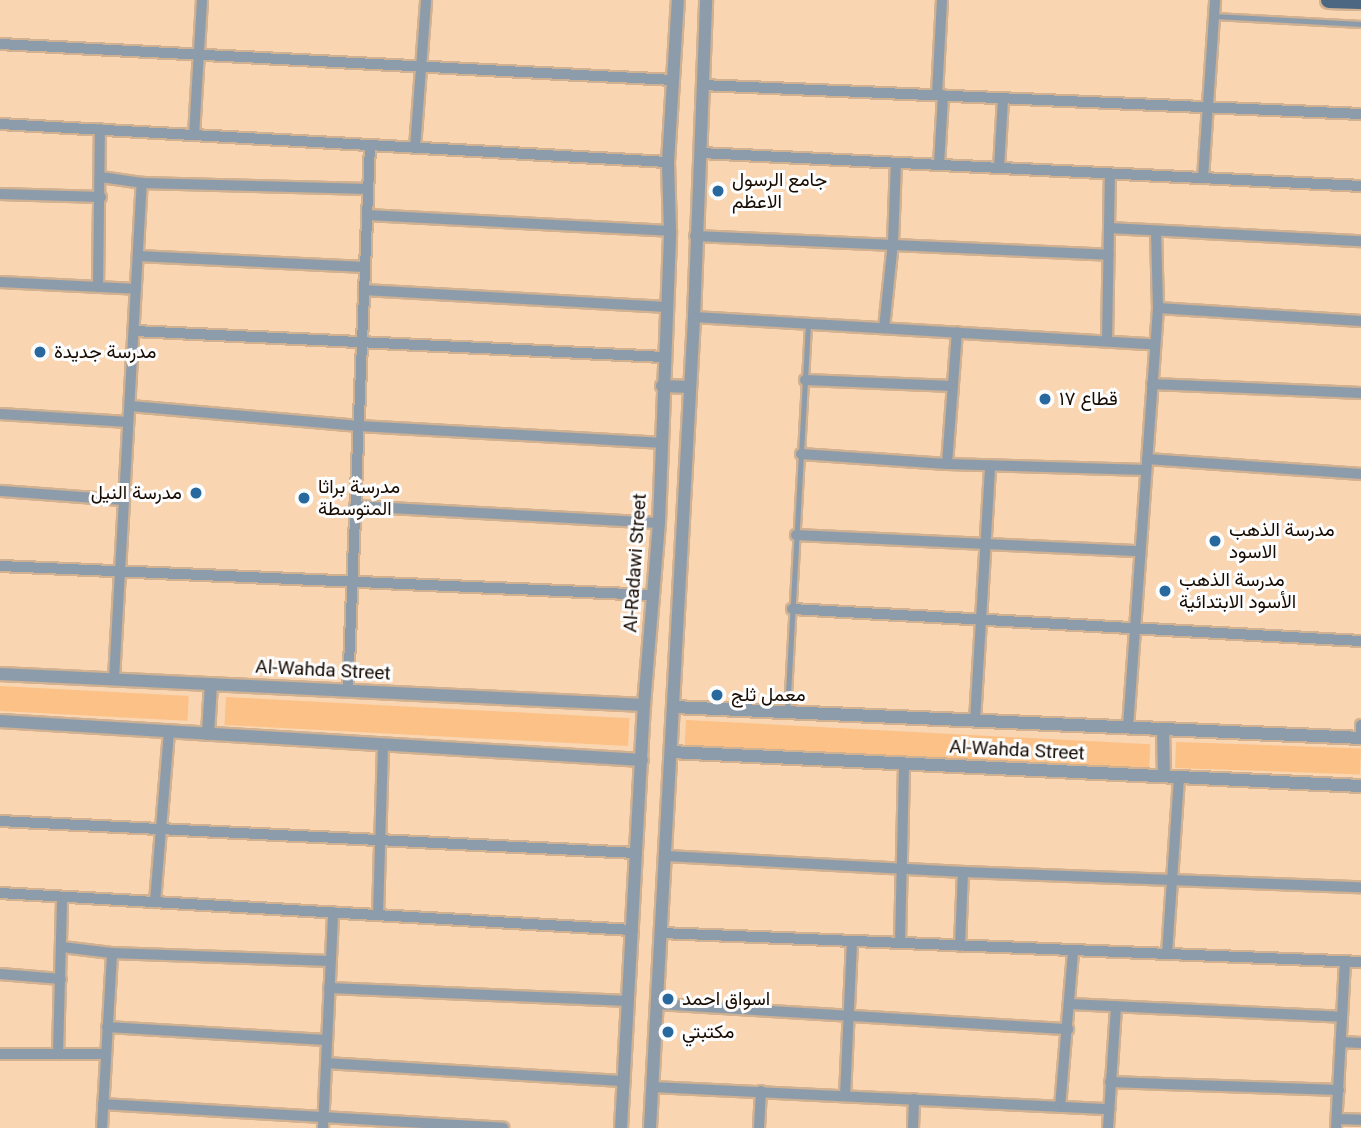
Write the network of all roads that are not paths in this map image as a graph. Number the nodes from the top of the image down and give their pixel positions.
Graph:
1 (202, 0) edge
2 (426, 0) edge
3 (678, 0) edge
4 (706, 0) edge
5 (942, 0) edge
6 (1215, 0) edge
7 (1329, 0) edge
8 (1361, 1) edge
9 (1214, 16) junction
10 (1361, 24) edge
11 (0, 44) edge
12 (199, 52) junction
13 (421, 66) junction
14 (673, 80) junction
15 (702, 85) junction
16 (940, 95) junction
17 (1003, 98) junction
18 (1208, 107) junction
19 (1361, 114) edge
20 (0, 124) edge
21 (100, 129) junction
22 (194, 135) junction
23 (370, 145) junction
24 (415, 148) junction
25 (701, 153) junction
26 (668, 162) junction
27 (896, 163) junction
28 (939, 165) junction
29 (999, 168) junction
30 (1110, 174) junction
31 (101, 177) junction
32 (1203, 178) junction
33 (142, 183) junction
34 (1361, 186) edge
35 (368, 189) junction
36 (0, 194) edge
37 (101, 197) junction
38 (367, 215) junction
39 (1110, 228) junction
40 (670, 231) junction
41 (1156, 232) junction
42 (695, 236) junction
43 (1361, 241) edge
44 (893, 243) junction
45 (1109, 254) junction
46 (138, 256) junction
47 (365, 267) junction
48 (0, 282) edge
49 (98, 287) junction
50 (136, 289) junction
51 (364, 289) junction
52 (667, 307) junction
53 (1158, 308) junction
54 (694, 317) junction
55 (1361, 321) edge
56 (808, 324) junction
57 (884, 328) junction
58 (134, 331) junction
59 (957, 332) junction
60 (1107, 341) junction
61 (362, 342) junction
62 (1155, 344) junction
63 (664, 357) junction
64 (805, 380) junction
65 (1152, 384) junction
66 (662, 386) junction
67 (953, 386) junction
68 (690, 387) junction
69 (1361, 393) edge
70 (130, 406) junction
71 (0, 414) edge
72 (128, 422) junction
73 (359, 426) junction
74 (660, 443) junction
75 (801, 454) junction
76 (1147, 459) junction
77 (947, 464) junction
78 (990, 465) junction
79 (1146, 470) junction
80 (1361, 474) edge
81 (0, 491) edge
82 (124, 500) junction
83 (355, 506) junction
84 (659, 523) junction
85 (796, 535) junction
86 (983, 544) junction
87 (1140, 551) junction
88 (0, 566) edge
89 (120, 571) junction
90 (352, 582) junction
91 (652, 595) junction
92 (792, 609) junction
93 (979, 620) junction
94 (1135, 628) junction
95 (1361, 641) edge
96 (0, 674) edge
97 (114, 679) junction
98 (211, 684) junction
99 (348, 690) junction
100 (644, 705) junction
101 (674, 707) junction
102 (787, 712) junction
103 (0, 721) edge
104 (975, 721) junction
105 (1361, 725) edge
106 (1128, 727) junction
107 (1163, 729) junction
108 (169, 731) junction
109 (208, 734) junction
110 (1361, 738) edge
111 (383, 744) junction
112 (671, 752) junction
113 (642, 760) junction
114 (904, 764) junction
115 (1164, 776) junction
116 (1179, 777) junction
117 (1361, 786) edge
118 (0, 821) edge
119 (160, 830) junction
120 (380, 838) junction
121 (637, 853) junction
122 (667, 856) junction
123 (902, 867) junction
124 (963, 872) junction
125 (1172, 880) junction
126 (1361, 887) edge
127 (0, 893) edge
128 (62, 897) junction
129 (155, 902) junction
130 (333, 912) junction
131 (378, 915) junction
132 (633, 930) junction
133 (661, 933) junction
134 (852, 941) junction
135 (900, 943) junction
136 (960, 946) junction
137 (62, 947) junction
138 (1073, 951) junction
139 (112, 953) junction
140 (1167, 954) junction
141 (330, 961) junction
142 (1345, 961) junction
143 (1361, 962) edge
144 (0, 974) edge
145 (61, 979) junction
146 (329, 988) junction
147 (629, 1002) junction
148 (657, 1004) junction
149 (1070, 1004) junction
150 (1116, 1006) junction
151 (849, 1016) junction
152 (1342, 1017) junction
153 (107, 1027) junction
154 (1068, 1029) junction
155 (326, 1040) junction
156 (1341, 1042) junction
157 (1361, 1043) edge
158 (0, 1054) edge
159 (58, 1054) junction
160 (105, 1054) junction
161 (326, 1063) junction
162 (624, 1081) junction
163 (1110, 1082) junction
164 (653, 1087) junction
165 (1339, 1090) junction
166 (761, 1091) junction
167 (845, 1096) junction
168 (914, 1099) junction
169 (103, 1104) junction
170 (1060, 1107) junction
171 (1109, 1109) junction
172 (323, 1116) junction
173 (1361, 1120) edge
174 (1336, 1124) edge
175 (102, 1128) edge
176 (323, 1128) edge
177 (503, 1128) edge
178 (621, 1128) edge
179 (650, 1128) edge
180 (759, 1128) edge
181 (913, 1128) edge
182 (1108, 1128) edge

1 - 12 street
2 - 13 street
3 - 14 street, Al-Radawi Street
4 - 15 street
5 - 16 street
6 - 9 street
7 - 8 main road
9 - 10 lane
9 - 18 street
11 - 12 street
12 - 13 street
12 - 22 street
13 - 14 street
13 - 24 street
14 - 26 street, Al-Radawi Street
15 - 16 street
15 - 25 street
16 - 17 street
16 - 28 street
17 - 18 street
17 - 29 street
18 - 19 street
18 - 32 street
20 - 21 street
21 - 22 street
21 - 31 street
22 - 23 street
23 - 24 street
23 - 35 street
24 - 26 street
25 - 27 street
25 - 42 street
26 - 40 street, Al-Radawi Street
27 - 28 street
27 - 44 street
28 - 29 street
29 - 30 street
30 - 32 street
30 - 39 street
31 - 33 street
31 - 37 street
32 - 34 street
33 - 35 street
33 - 46 street
35 - 38 street
36 - 37 street
37 - 49 street
38 - 40 street
38 - 47 street
39 - 41 street
39 - 45 street
40 - 52 street, Al-Radawi Street
41 - 43 street
41 - 53 street
42 - 44 street
42 - 54 street
44 - 45 street
44 - 57 street
45 - 60 street
46 - 47 street
46 - 50 street
47 - 51 street
48 - 49 street
49 - 50 street
50 - 58 street
51 - 52 street
51 - 61 street
52 - 63 street, Al-Radawi Street
53 - 55 street
53 - 62 street
54 - 56 street
54 - 68 street
56 - 57 street
56 - 64 lane
57 - 59 street
58 - 61 street
58 - 70 street
59 - 60 street
59 - 67 street
60 - 62 street
61 - 63 street
61 - 73 street
62 - 65 street
63 - 66 street, Al-Radawi Street
64 - 67 street
64 - 75 lane
65 - 69 street
65 - 76 street
66 - 68 street
66 - 74 street, Al-Radawi Street
67 - 77 street
68 - 101 street
70 - 72 street
70 - 73 street
71 - 72 street
72 - 82 street
73 - 74 street
73 - 83 street
74 - 84 street, Al-Radawi Street
75 - 77 street
75 - 85 lane
76 - 79 street
76 - 80 street
77 - 78 street
78 - 79 street
78 - 86 street
79 - 87 street
81 - 82 street
82 - 89 street
83 - 84 street
83 - 90 street
84 - 91 street, Al-Radawi Street
85 - 86 street
85 - 92 lane
86 - 87 street
86 - 93 street
87 - 94 street
88 - 89 street
89 - 90 street
89 - 97 street
90 - 91 street
90 - 99 street
91 - 100 street, Al-Radawi Street
92 - 93 street
92 - 102 lane
93 - 94 street
93 - 104 street
94 - 95 street
94 - 106 street
96 - 97 street, Al-Wahda Street
97 - 98 street, Al-Wahda Street
98 - 99 street, Al-Wahda Street
98 - 109 street
99 - 100 street, Al-Wahda Street
100 - 113 street, Al-Radawi Street
101 - 102 street, Al-Wahda Street
101 - 112 street
102 - 104 street, Al-Wahda Street
103 - 108 street
104 - 106 street, Al-Wahda Street
105 - 110 street
106 - 107 street, Al-Wahda Street
107 - 110 street, Al-Wahda Street
107 - 115 street
108 - 109 street
108 - 119 street
109 - 111 street
111 - 113 street
111 - 120 street
112 - 114 street, Al-Wahda Street
112 - 122 street
113 - 121 street, Al-Radawi Street
114 - 115 street, Al-Wahda Street
114 - 123 street
115 - 116 street, Al-Wahda Street
116 - 117 street, Al-Wahda Street
116 - 125 street
118 - 119 street
119 - 120 street
119 - 129 street
120 - 121 street
120 - 131 street
121 - 132 street, Al-Radawi Street
122 - 123 street
122 - 133 street
123 - 124 street
123 - 135 street
124 - 125 street
124 - 136 street
125 - 126 street
125 - 140 street
127 - 128 street
128 - 129 street
128 - 137 street
129 - 130 street
130 - 131 street
130 - 141 street
131 - 132 street
132 - 147 street, Al-Radawi Street
133 - 134 street
133 - 148 street
134 - 135 street
134 - 151 street
135 - 136 street
136 - 138 street
137 - 139 street
137 - 145 street
138 - 140 street
138 - 149 street
139 - 141 street
139 - 153 street
140 - 142 street
141 - 146 street
142 - 143 street
142 - 152 street
144 - 145 street
145 - 159 street
146 - 147 street
146 - 155 street
147 - 162 street, Al-Radawi Street
148 - 151 street
148 - 164 street
149 - 150 street
149 - 154 street
150 - 152 street
150 - 163 street
151 - 154 street
151 - 167 street
152 - 156 street
153 - 155 street
153 - 160 street
154 - 170 street
155 - 161 street
156 - 157 street
156 - 165 street
158 - 159 street
159 - 160 street
160 - 169 street
161 - 162 street
161 - 172 street
162 - 178 street, Al-Radawi Street
163 - 165 street
163 - 171 street
164 - 166 street
164 - 179 street
165 - 174 street
166 - 167 street
166 - 180 street
167 - 168 street
168 - 170 street
168 - 181 street
169 - 172 street
169 - 175 street
170 - 171 street
171 - 182 street
172 - 176 street
172 - 177 street
173 - 174 street

